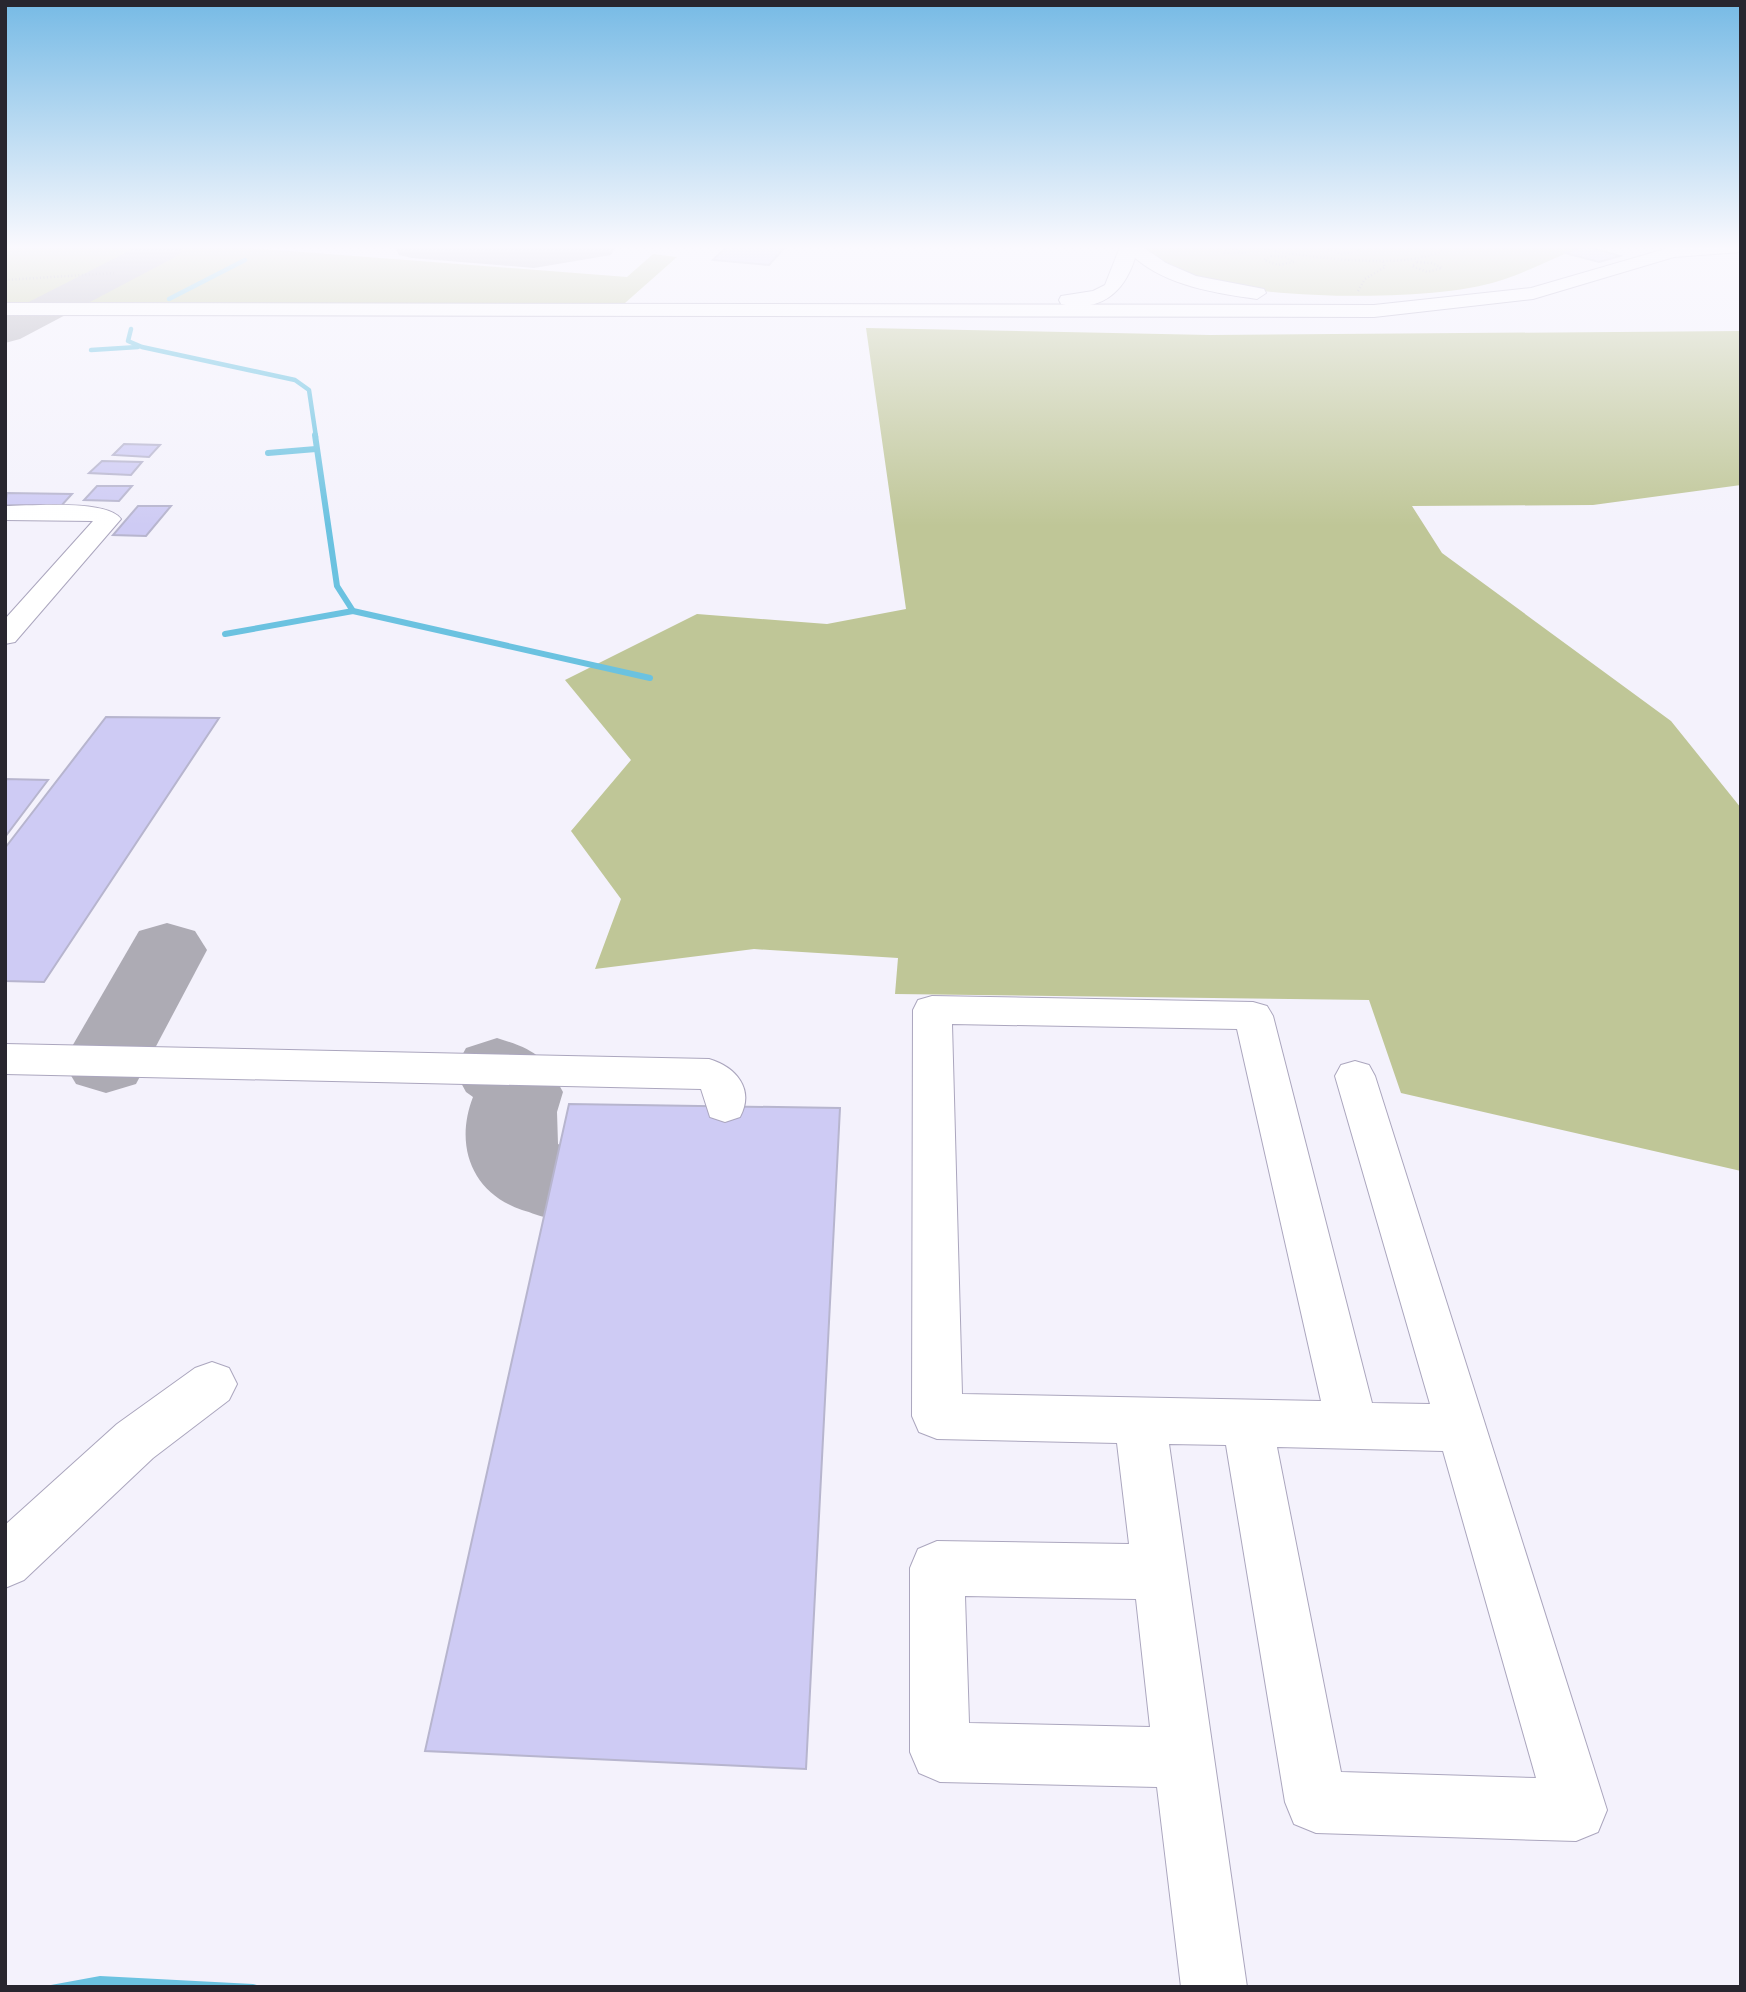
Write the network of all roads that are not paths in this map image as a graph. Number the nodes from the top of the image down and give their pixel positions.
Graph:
1 (5, 513) edge
2 (5, 636) edge
3 (5, 1059) edge
4 (1355, 1076) dead end
5 (725, 1106) dead end
6 (212, 1384) dead end
7 (1140, 1420) junction
8 (1247, 1423) junction
9 (1352, 1425) junction
10 (1462, 1428) junction
11 (5, 1561) edge
12 (1161, 1572) junction
13 (1186, 1758) junction
14 (1214, 1987) edge

1 - 2 street
3 - 5 street
4 - 10 street
6 - 11 street
7 - 8 street
7 - 9 street
7 - 12 street
8 - 9 street
8 - 10 street
9 - 10 street
12 - 13 street
12 - 13 street
13 - 14 street

